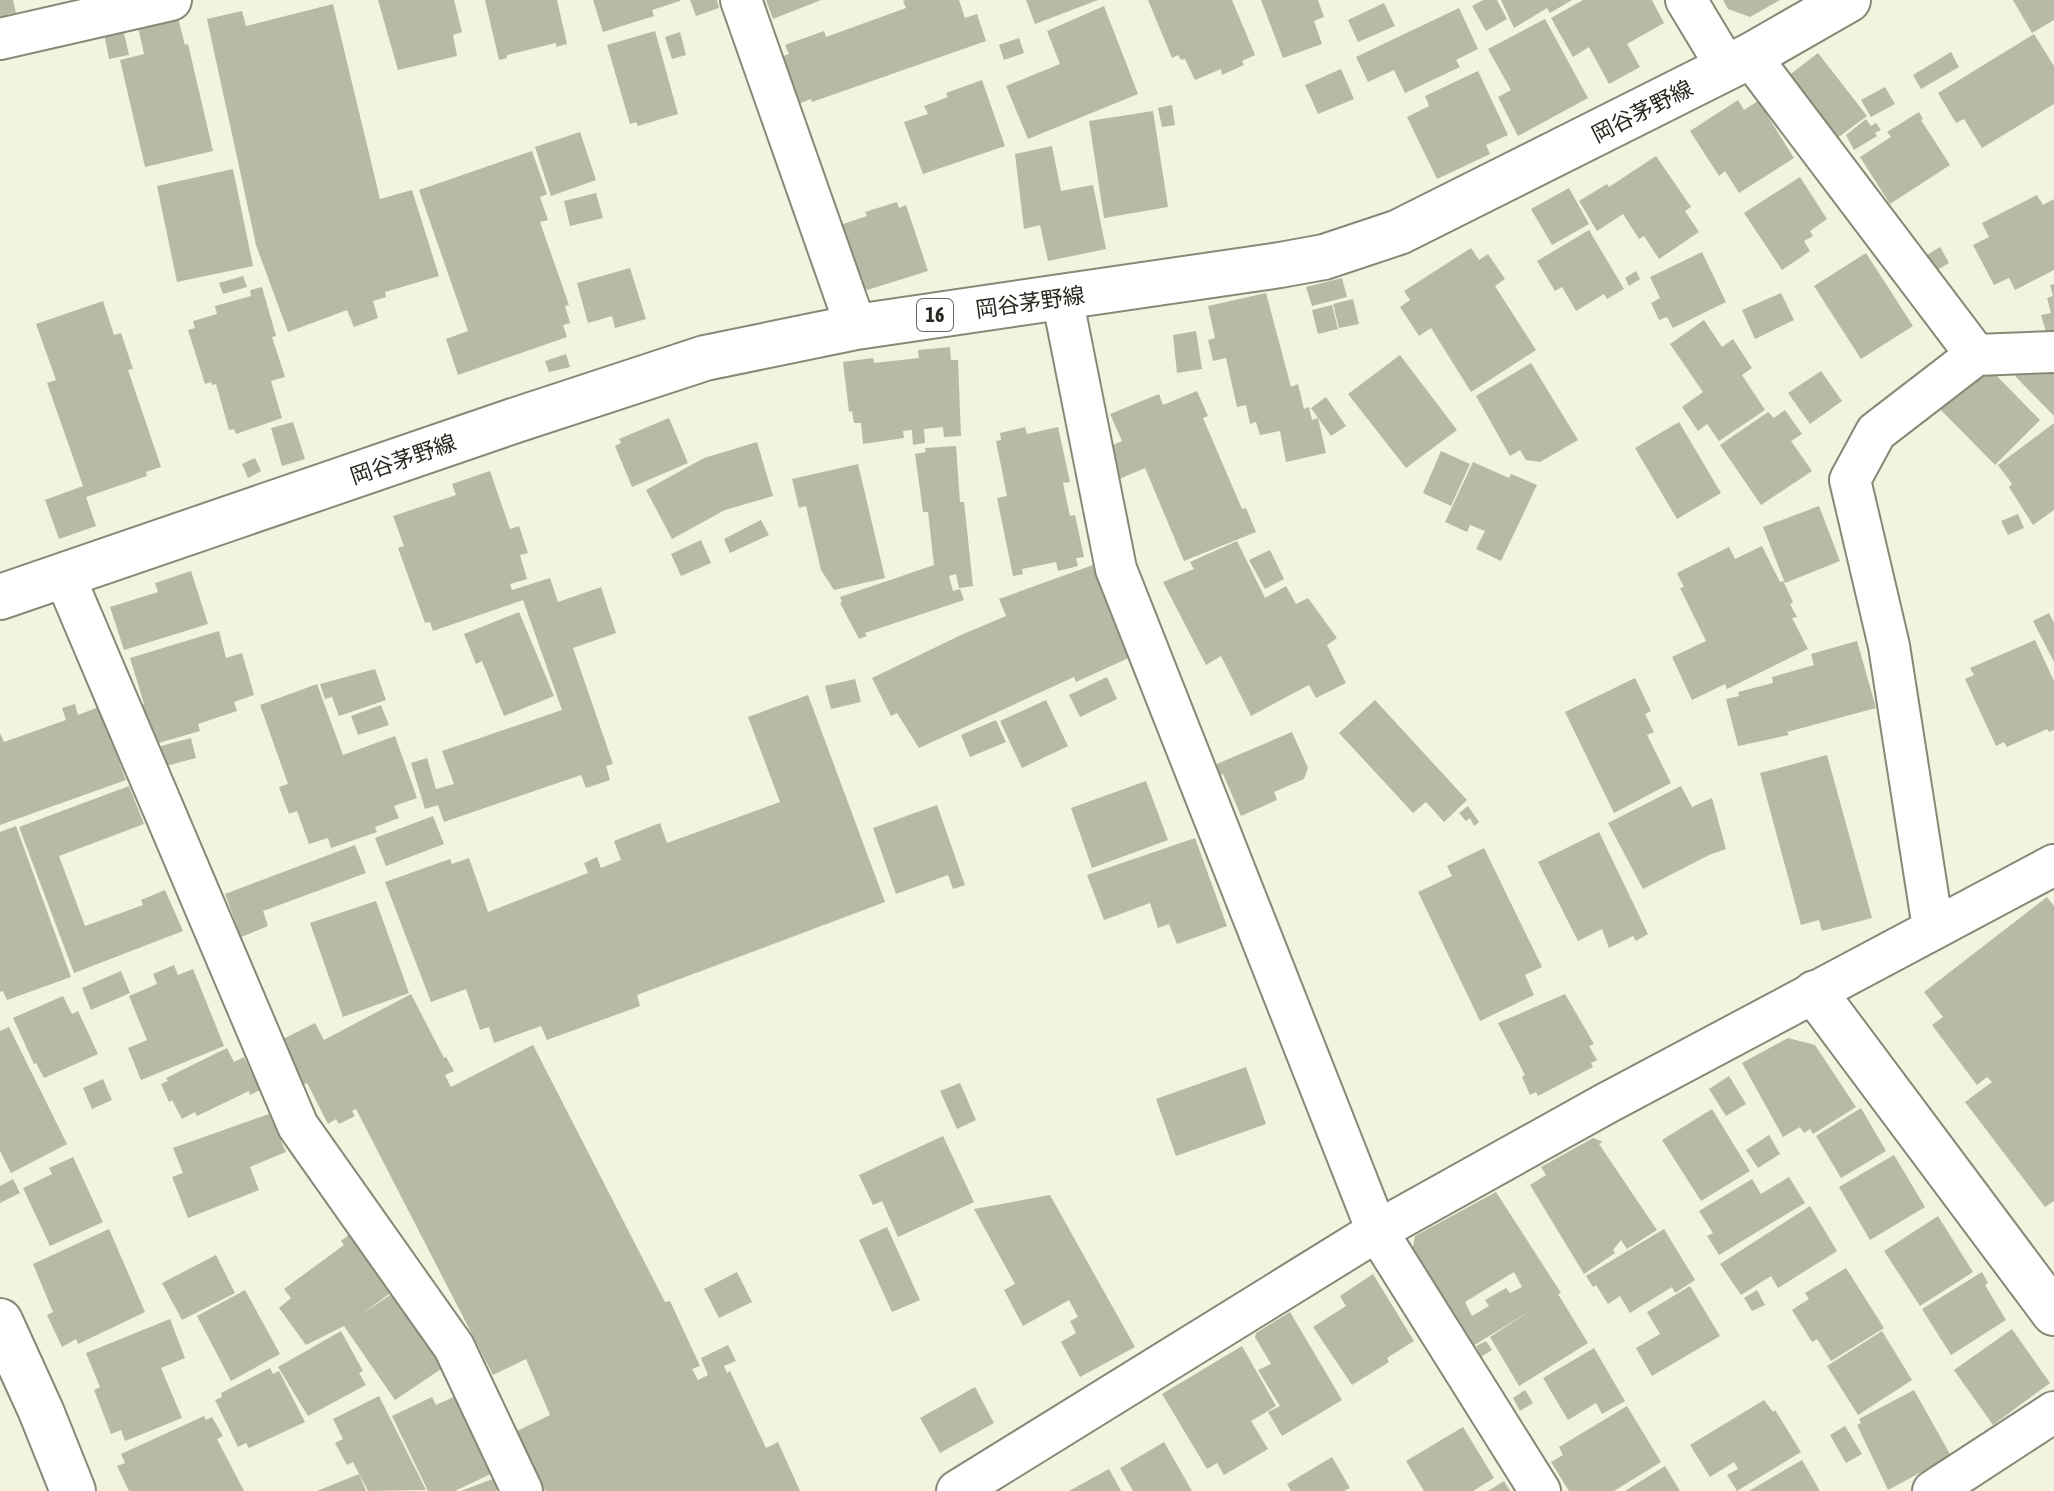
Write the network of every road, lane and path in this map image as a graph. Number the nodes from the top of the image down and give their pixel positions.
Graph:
1 (171, 0) edge
2 (741, 0) edge
3 (1686, 0) edge
4 (1848, 0) edge
5 (0, 39) edge
6 (1739, 62) junction
7 (1062, 297) junction
8 (856, 327) junction
9 (2054, 352) edge
10 (1976, 355) junction
11 (64, 575) junction
12 (0, 597) edge
13 (2054, 865) edge
14 (1933, 928) junction
15 (1815, 993) junction
16 (1377, 1231) junction
17 (2054, 1313) edge
18 (0, 1321) edge
19 (2054, 1412) edge
20 (970, 1488) edge
21 (73, 1491) edge
22 (522, 1491) edge
23 (1540, 1491) edge
24 (1933, 1491) edge

1 - 5 street
2 - 8 street
3 - 6 street
4 - 6 main road, 岡谷茅野線 / 16
6 - 7 main road, 岡谷茅野線 / 16
6 - 10 street
7 - 8 main road, 岡谷茅野線 / 16
7 - 16 street
8 - 11 main road, 岡谷茅野線 / 16
9 - 10 street
10 - 14 street
11 - 12 main road, 岡谷茅野線 / 16
11 - 22 street
13 - 14 street
14 - 15 street
15 - 16 street
15 - 17 main road
16 - 20 street
16 - 23 street
18 - 21 main road
19 - 24 street

